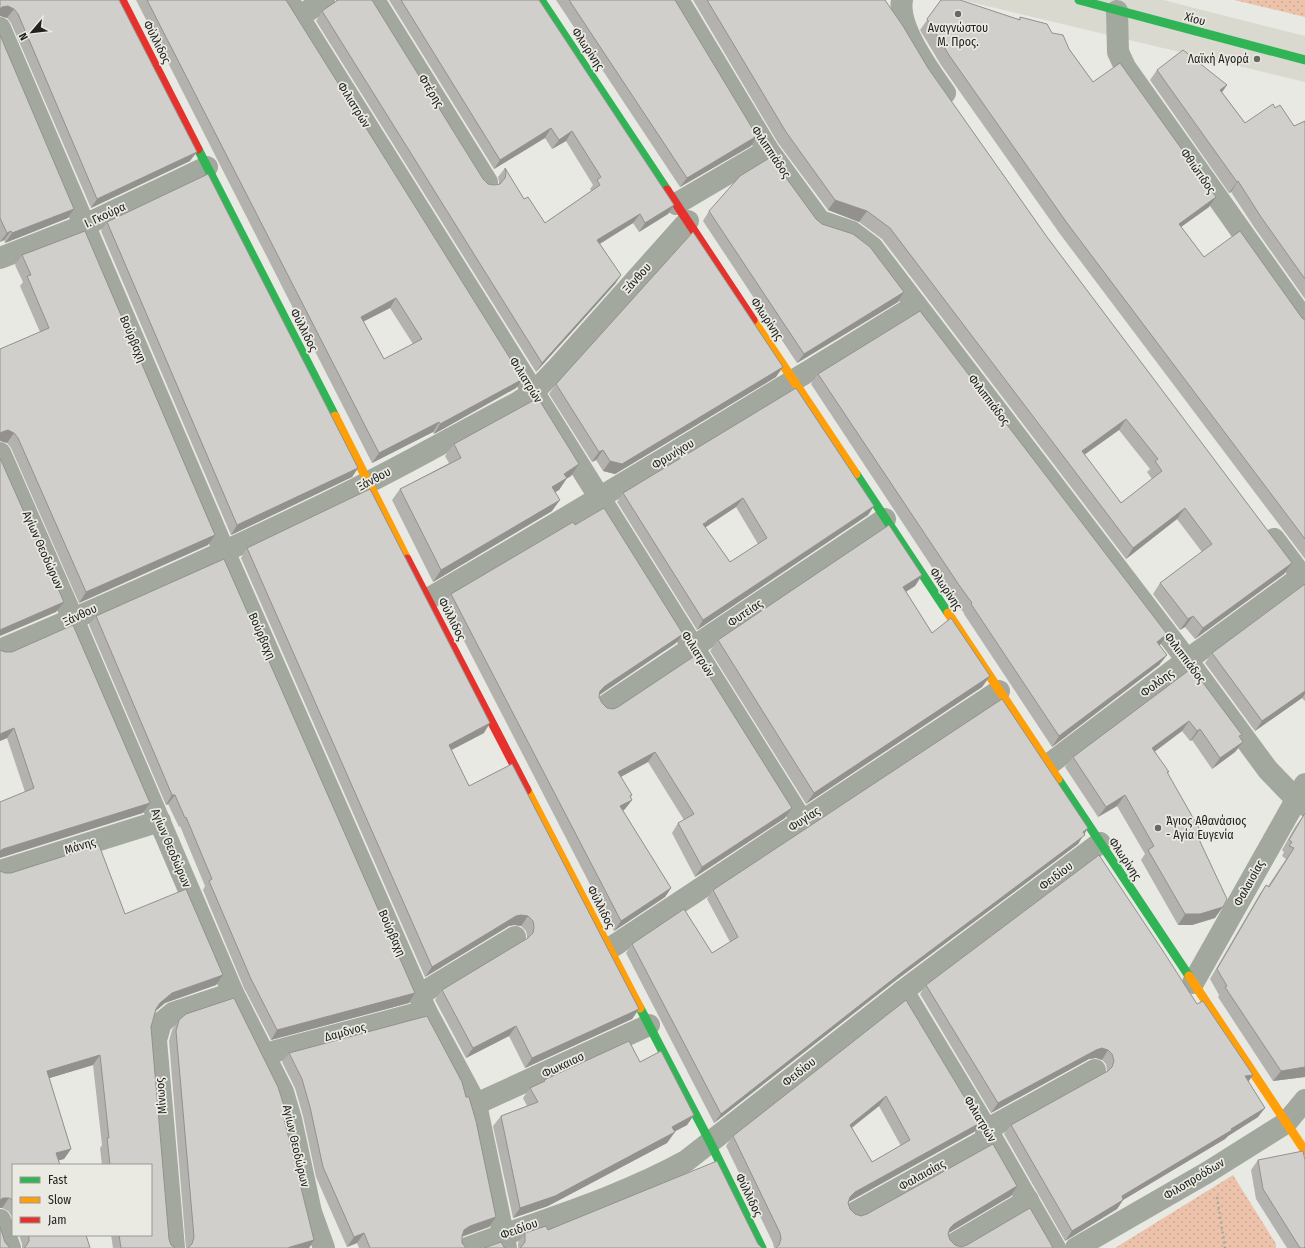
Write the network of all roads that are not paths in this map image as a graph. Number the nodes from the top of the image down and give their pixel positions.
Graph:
1 (122, 0) edge
2 (324, 0) edge
3 (374, 0) edge
4 (541, 0) edge
5 (678, 0) edge
6 (902, 0) edge
7 (1079, 0) edge
8 (294, 8) edge
9 (1117, 11) junction
10 (0, 28) edge
11 (1305, 60) edge
12 (958, 111) edge
13 (768, 150) junction
14 (207, 167) junction
15 (487, 182) edge
16 (682, 213) junction
17 (84, 225) junction
18 (0, 258) edge
19 (916, 305) junction
20 (1305, 321) edge
21 (793, 381) junction
22 (534, 392) junction
23 (0, 453) edge
24 (369, 482) junction
25 (600, 498) junction
26 (885, 519) junction
27 (1264, 526) edge
28 (224, 551) junction
29 (1304, 577) edge
30 (428, 599) junction
31 (73, 619) junction
32 (694, 647) junction
33 (0, 650) edge
34 (1187, 660) junction
35 (999, 691) junction
36 (605, 706) edge
37 (1048, 765) junction
38 (1302, 796) edge
39 (160, 820) junction
40 (802, 820) junction
41 (1100, 843) junction
42 (0, 871) edge
43 (515, 938) dead end
44 (609, 949) junction
45 (1193, 983) junction
46 (903, 991) junction
47 (233, 993) junction
48 (423, 1003) junction
49 (649, 1025) junction
50 (265, 1054) junction
51 (1095, 1070) dead end
52 (1305, 1100) edge
53 (476, 1104) junction
54 (1286, 1123) junction
55 (988, 1134) junction
56 (710, 1142) junction
57 (1305, 1151) edge
58 (1028, 1200) junction
59 (854, 1213) edge
60 (0, 1220) edge
61 (504, 1241) edge
62 (954, 1244) edge
63 (10, 1248) edge
64 (174, 1248) edge
65 (324, 1248) edge
66 (468, 1248) edge
67 (762, 1248) edge
68 (1054, 1248) edge
69 (1076, 1248) edge

1 - 14 street, Φύλλιδος
2 - 8 street
3 - 15 street, Φτέρης
4 - 16 street, Φλωρίνης
5 - 13 street, Φιλιππιάδος
6 - 12 street
7 - 9 street, Χίου
8 - 22 street, Φιλιατρών
9 - 11 street, Χίου
9 - 20 street, Φθιώτιδος
10 - 17 street, Βούρβαχη
13 - 16 street, Ξάνθου
13 - 19 street, Φιλιππιάδος
14 - 17 street, Ι. Γκούρα
14 - 24 street, Φύλλιδος
16 - 21 street, Φλωρίνης
16 - 22 street, Ξάνθου
17 - 18 street, Ι. Γκούρα
17 - 28 street, Βούρβαχη
19 - 21 street, Φρυνίχου
19 - 34 street, Φιλιππιάδος
21 - 25 street, Φρυνίχου
21 - 26 street, Φλωρίνης
22 - 24 street, Ξάνθου
22 - 25 street, Φιλιατρών
23 - 31 street, Αγίων Θεοδώρων
24 - 28 street, Ξάνθου
24 - 30 street, Φύλλιδος
25 - 30 street, Φρυνίχου
25 - 32 street, Φιλιατρών
26 - 32 street, Φυτείας
26 - 35 street, Φλωρίνης
27 - 29 street
28 - 31 street, Ξάνθου
28 - 48 street, Βούρβαχη
29 - 34 street, Φολόης
30 - 44 street, Φύλλιδος
31 - 33 street, Ξάνθου
31 - 39 street, Αγίων Θεοδώρων
32 - 36 street, Φυτείας
32 - 40 street, Φιλιατρών
34 - 37 street, Φολόης
34 - 38 street, Φιλιππιάδος
35 - 37 street, Φλωρίνης
35 - 40 street, Φυγίας
37 - 41 street, Φλωρίνης
38 - 45 street, Φαλαισίας
39 - 42 street, Μάνης
39 - 47 street, Αγίων Θεοδώρων
40 - 44 street, Φυγίας
41 - 45 street, Φλωρίνης
41 - 46 street, Φειδίου
43 - 48 street, Δαμδνος
44 - 49 street, Φύλλιδος
45 - 54 street, Φλωρίνης
46 - 55 street, Φιλιατρών
46 - 56 street, Φειδίου
47 - 50 street, Αγίων Θεοδώρων
47 - 64 street, Μίνωος
48 - 50 street, Δαμδνος
48 - 53 street, Βούρβαχη
49 - 53 street, Φωκαιασ
49 - 56 street, Φύλλιδος
50 - 65 street, Αγίων Θεοδώρων
51 - 55 street, Φαλαισίας
52 - 54 street, Φιλοπροόδων
53 - 61 street, Βούρβαχη
54 - 57 street, Φλωρίνης
54 - 69 street, Φιλοπροόδων
55 - 58 street, Φιλιατρών
55 - 59 street, Φαλαισίας
56 - 61 street, Φειδίου
56 - 67 street, Φύλλιδος
58 - 62 street
58 - 68 street, Φιλιατρών
60 - 63 street
61 - 66 street, Φειδίου

